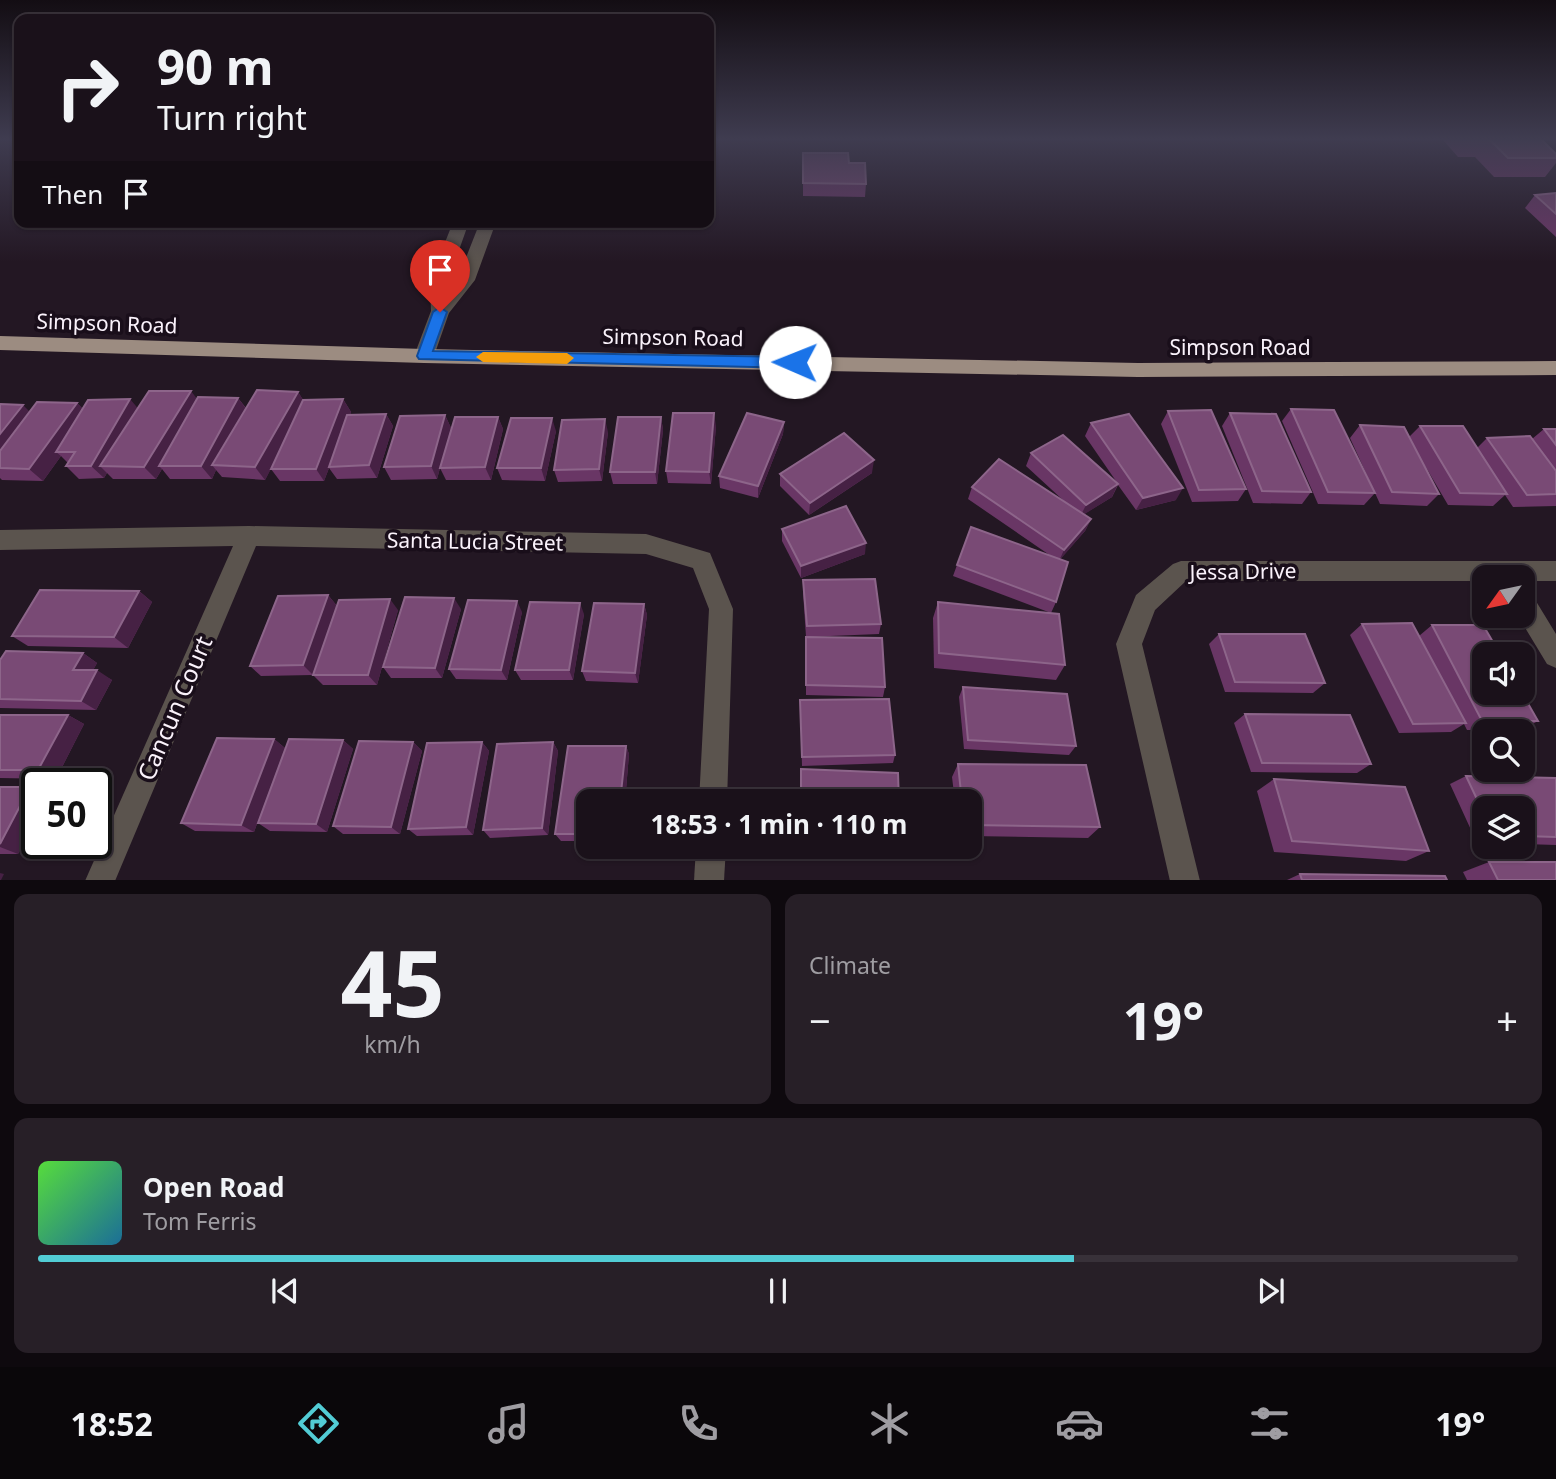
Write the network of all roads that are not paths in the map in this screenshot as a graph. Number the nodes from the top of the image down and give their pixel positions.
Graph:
1 (459, 228) edge
2 (486, 228) edge
3 (440, 312) junction
4 (0, 343) edge
5 (424, 356) junction
6 (1556, 369) edge
7 (249, 536) junction
8 (0, 540) edge
9 (1556, 571) edge
10 (1535, 572) edge
11 (1472, 574) edge
12 (1535, 622) edge
13 (1556, 656) edge
14 (714, 789) edge
15 (710, 859) edge
16 (100, 880) edge
17 (709, 880) edge
18 (1185, 880) edge

1 - 3 street
2 - 3 street
3 - 5 street
4 - 5 main road, Simpson Road
5 - 6 main road, Simpson Road
7 - 8 street, Santa Lucia Street
7 - 14 street, Santa Lucia Street
7 - 16 street, Cancun Court
9 - 10 street, Jessa Drive
11 - 18 street, Jessa Drive
12 - 13 street
15 - 17 street

